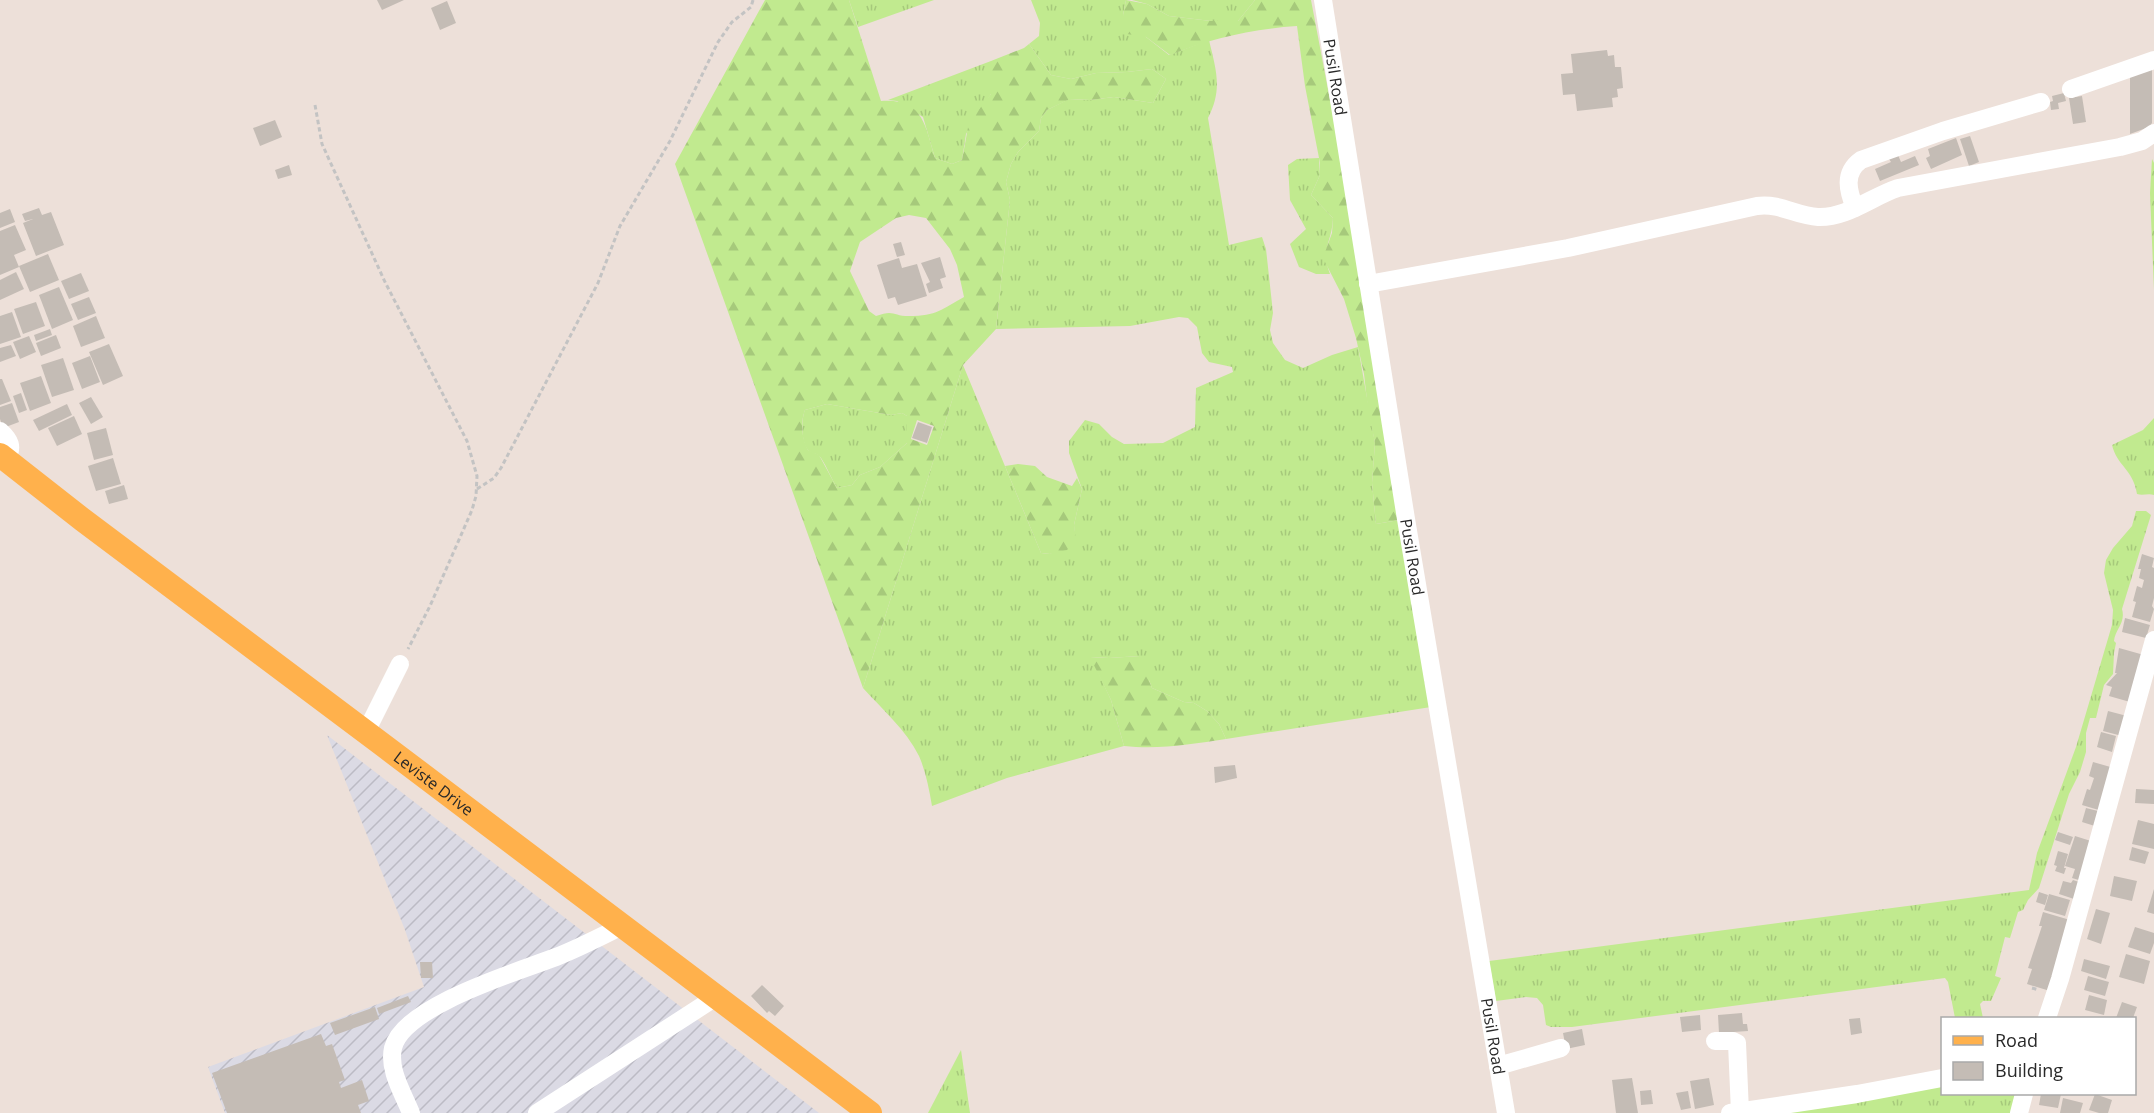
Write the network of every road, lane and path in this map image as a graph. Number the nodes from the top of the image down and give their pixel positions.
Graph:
1 (753, 0) edge
2 (1323, 0) edge
3 (2154, 60) edge
4 (2071, 89) dead end
5 (2041, 102) dead end
6 (315, 105) dead end
7 (2154, 133) edge
8 (1855, 208) junction
9 (1368, 284) junction
10 (0, 431) edge
11 (3, 457) edge
12 (477, 489) junction
13 (2154, 640) edge
14 (400, 664) joint
15 (366, 732) junction
16 (622, 926) junction
17 (716, 997) junction
18 (2047, 1017) edge
19 (1715, 1041) dead end
20 (1561, 1048) dead end
21 (1498, 1066) junction
22 (1941, 1078) edge
23 (2024, 1095) edge
24 (1735, 1112) edge
25 (411, 1113) edge
26 (537, 1113) edge
27 (870, 1113) edge
28 (1506, 1113) edge
29 (2019, 1113) edge

1 - 12 path
2 - 9 street, Pusil Road
3 - 4 street
5 - 8 street
6 - 12 path
7 - 8 street
8 - 9 street
9 - 21 street, Pusil Road
10 - 11 street
11 - 15 main road, Leviste Drive
12 - 14 path
13 - 18 street
14 - 15 street
15 - 16 main road, Leviste Drive
16 - 17 main road, Leviste Drive
16 - 25 street
17 - 26 street
17 - 27 main road, Leviste Drive
19 - 24 street
20 - 21 street
21 - 28 street, Pusil Road
22 - 24 street
23 - 29 street

